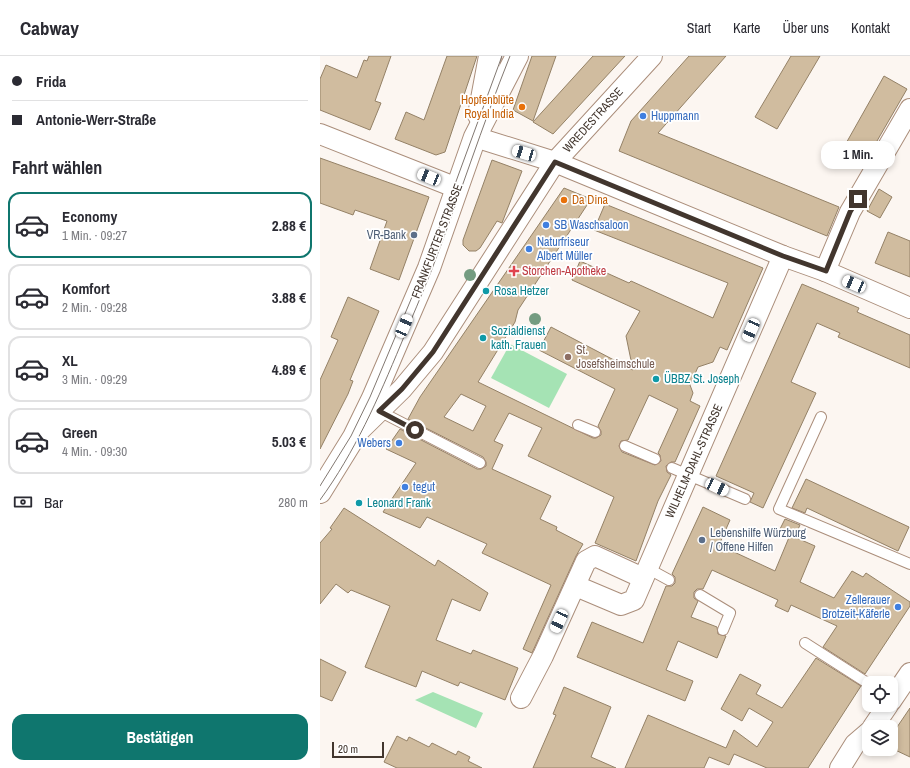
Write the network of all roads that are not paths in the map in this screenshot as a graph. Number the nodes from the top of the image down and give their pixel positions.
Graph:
1 (490, 56) edge
2 (517, 56) edge
3 (652, 56) edge
4 (910, 108) edge
5 (320, 134) edge
6 (475, 137) junction
7 (555, 162) junction
8 (457, 188) junction
9 (783, 256) junction
10 (826, 271) junction
11 (910, 308) edge
12 (379, 411) junction
13 (821, 417) dead end
14 (578, 424) dead end
15 (595, 432) dead end
16 (354, 437) junction
17 (625, 446) dead end
18 (655, 459) dead end
19 (480, 463) dead end
20 (681, 471) junction
21 (320, 492) edge
22 (745, 500) dead end
23 (910, 564) edge
24 (645, 573) junction
25 (669, 580) dead end
26 (576, 586) junction
27 (700, 595) dead end
28 (723, 630) dead end
29 (805, 644) dead end
30 (910, 674) edge
31 (862, 680) edge
32 (898, 691) edge
33 (521, 698) dead end
34 (862, 738) edge
35 (840, 768) edge

1 - 6 street, FRANKFURTER STRASSE
2 - 6 street, FRANKFURTER STRASSE
3 - 7 street, WREDESTRASSE
4 - 10 street
5 - 8 street
6 - 7 street
6 - 8 street, FRANKFURTER STRASSE
7 - 9 street
7 - 12 street, WREDESTRASSE
8 - 16 street, FRANKFURTER STRASSE
9 - 10 street
9 - 20 street, WILHELM-DAHL-STRASSE
10 - 11 street
12 - 16 street, WREDESTRASSE
12 - 19 lane
13 - 23 lane
14 - 15 lane
16 - 21 street, FRANKFURTER STRASSE
17 - 18 lane
20 - 22 lane
20 - 24 street, WILHELM-DAHL-STRASSE
24 - 25 lane
24 - 26 street
24 - 26 street, WILHELM-DAHL-STRASSE
26 - 33 street
27 - 28 lane
29 - 31 lane
30 - 32 street
34 - 35 street

